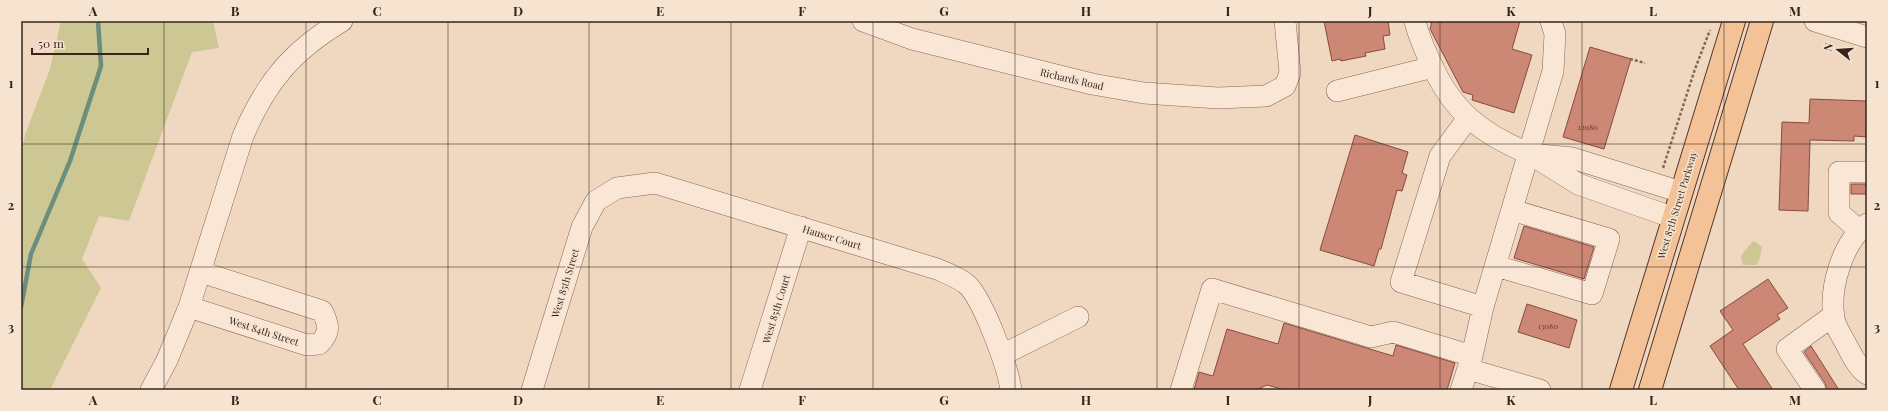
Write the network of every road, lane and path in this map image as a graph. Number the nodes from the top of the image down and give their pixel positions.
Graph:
1 (863, 21) edge
2 (1285, 21) edge
3 (1415, 21) edge
4 (1551, 21) edge
5 (1734, 21) edge
6 (1762, 21) edge
7 (1815, 21) edge
8 (331, 24) edge
9 (1711, 28) dead end
10 (1867, 37) edge
11 (1630, 59) dead end
12 (1645, 63) dead end
13 (1433, 67) junction
14 (1337, 91) dead end
15 (1468, 118) junction
16 (1530, 154) junction
17 (1663, 170) dead end
18 (1867, 172) edge
19 (617, 188) joint
20 (1681, 192) junction
21 (1512, 210) junction
22 (1674, 218) junction
23 (801, 227) junction
24 (1863, 227) edge
25 (1496, 266) junction
26 (200, 272) junction
27 (189, 307) junction
28 (1483, 307) junction
29 (1834, 315) junction
30 (1078, 316) dead end
31 (1002, 355) junction
32 (1659, 360) junction
33 (1470, 362) junction
34 (1867, 374) edge
35 (150, 390) edge
36 (532, 390) edge
37 (750, 390) edge
38 (1011, 390) edge
39 (1181, 390) edge
40 (1462, 390) edge
41 (1540, 390) edge
42 (1621, 390) edge
43 (1650, 390) edge
44 (1814, 390) edge

1 - 2 street, Richards Road
3 - 13 street
4 - 16 street
5 - 20 main road, West 87th Street Parkway
6 - 32 main road
7 - 10 street
8 - 26 street
9 - 17 path
11 - 12 path
13 - 14 street
13 - 15 street
15 - 16 street
15 - 28 street
16 - 20 street
16 - 21 street
16 - 22 street
18 - 24 street
19 - 23 street, Hauser Court
19 - 36 street, West 85th Street
20 - 22 main road, West 87th Street Parkway
20 - 32 main road
21 - 25 street
21 - 25 street
22 - 42 main road, West 87th Street Parkway
23 - 31 street, Hauser Court
23 - 37 street, West 85th Court
24 - 29 street
25 - 28 street
26 - 27 street
26 - 27 street, West 84th Street
27 - 35 street
28 - 33 street
29 - 34 street
29 - 44 street
30 - 31 street
31 - 38 street, Hauser Court
32 - 43 main road
33 - 39 street
33 - 40 street
33 - 41 street

